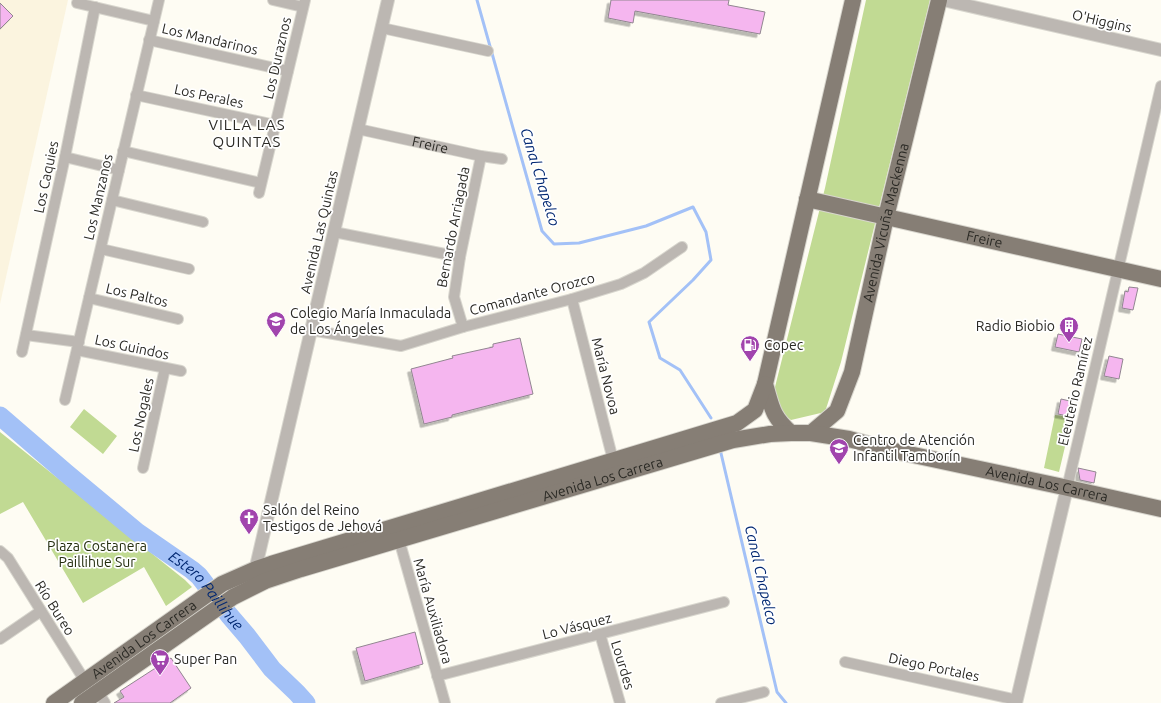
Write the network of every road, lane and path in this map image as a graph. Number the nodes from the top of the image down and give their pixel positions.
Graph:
1 (159, 0) edge
2 (273, 0) edge
3 (854, 0) edge
4 (939, 0) edge
5 (943, 0) edge
6 (77, 3) dead end
7 (390, 3) edge
8 (304, 4) edge
9 (95, 8) junction
10 (154, 21) junction
11 (382, 28) junction
12 (149, 40) junction
13 (1161, 50) edge
14 (488, 51) dead end
15 (288, 71) junction
16 (1161, 86) edge
17 (136, 95) junction
18 (275, 125) junction
19 (358, 129) junction
20 (123, 152) junction
21 (481, 156) junction
22 (64, 157) junction
23 (502, 159) dead end
24 (119, 170) junction
25 (807, 199) junction
26 (112, 200) junction
27 (886, 217) junction
28 (203, 222) dead end
29 (334, 232) junction
30 (682, 247) dead end
31 (100, 249) junction
32 (460, 257) junction
33 (189, 270) dead end
34 (1119, 270) junction
35 (1161, 279) edge
36 (89, 298) junction
37 (572, 299) junction
38 (178, 319) dead end
39 (463, 327) junction
40 (311, 330) junction
41 (26, 335) junction
42 (78, 346) junction
43 (22, 352) dead end
44 (165, 368) junction
45 (181, 371) dead end
46 (765, 384) junction
47 (65, 400) dead end
48 (791, 433) junction
49 (811, 433) junction
50 (613, 460) junction
51 (143, 468) dead end
52 (1067, 488) junction
53 (1161, 509) edge
54 (397, 533) junction
55 (0, 551) edge
56 (256, 569) junction
57 (252, 587) junction
58 (724, 602) dead end
59 (40, 611) junction
60 (600, 634) junction
61 (0, 639) edge
62 (845, 662) dead end
63 (437, 676) junction
64 (85, 681) junction
65 (764, 692) dead end
66 (102, 697) edge
67 (1016, 701) edge
68 (54, 703) edge
69 (82, 703) edge
70 (445, 703) edge
71 (620, 703) edge
72 (721, 703) edge

1 - 10 street, Los Manzanos
2 - 8 street
3 - 25 main road
4 - 27 main road, Avenida Vicuña Mackenna
5 - 13 street, O'Higgins
6 - 9 street, Los Mandarinos
7 - 11 street, Avenida Las Quintas
8 - 15 street, Los Duraznos
9 - 10 street, Los Mandarinos
9 - 22 street, Los Caquies
10 - 12 street, Los Manzanos
11 - 14 street
11 - 19 street, Avenida Las Quintas
12 - 15 street, Los Mandarinos
12 - 17 street, Los Manzanos
15 - 18 street, Los Duraznos
16 - 34 street, Eleuterio Ramírez
17 - 18 street, Los Perales
17 - 20 street, Los Manzanos
18 - 20 street, Los Duraznos
19 - 21 street, Freire
19 - 29 street, Avenida Las Quintas
20 - 24 street, Los Manzanos
21 - 23 street, Freire
21 - 32 street, Bernardo Arriagada
22 - 24 street
22 - 41 street, Los Caquies
24 - 26 street, Los Manzanos
25 - 27 main road, Freire
25 - 46 main road
26 - 28 street
26 - 31 street, Los Manzanos
27 - 34 main road, Freire
27 - 49 main road, Avenida Vicuña Mackenna
29 - 32 street
29 - 40 street, Avenida Las Quintas
30 - 37 street, Comandante Orozco
31 - 33 street
31 - 36 street, Los Manzanos
32 - 39 street, Bernardo Arriagada
34 - 35 main road, Freire
34 - 52 street, Eleuterio Ramírez
36 - 38 street, Los Paltos
36 - 42 street, Los Manzanos
37 - 39 street, Comandante Orozco
37 - 50 street, María Novoa
39 - 40 street, Comandante Orozco
40 - 56 street, Avenida Las Quintas
41 - 42 street, Los Guindos
41 - 43 street, Los Caquies
42 - 44 street, Los Guindos
42 - 47 street, Los Manzanos
44 - 45 street, Los Guindos
44 - 51 street, Los Nogales
46 - 48 main road
46 - 50 main road, Avenida Los Carrera
48 - 49 main road, Avenida Los Carrera
48 - 54 main road, Avenida Los Carrera
49 - 52 main road, Avenida Los Carrera
50 - 54 main road, Avenida Los Carrera
52 - 53 main road, Avenida Los Carrera
52 - 67 street, Eleuterio Ramírez
54 - 56 main road, Avenida Los Carrera
54 - 57 main road, Avenida Los Carrera
54 - 63 street, María Auxiliadora
55 - 59 street, Río Bureo
56 - 57 street, Avenida Las Quintas
56 - 64 main road, Avenida Los Carrera
57 - 66 main road, Avenida Los Carrera
58 - 60 street, Lo Vásquez
59 - 61 street
59 - 64 street, Río Bureo
60 - 63 street, Lo Vásquez
60 - 71 street, Lourdes
62 - 67 street, Diego Portales
63 - 70 street, María Auxiliadora
64 - 68 main road, Avenida Los Carrera
65 - 72 street
66 - 69 main road, Avenida Los Carrera

